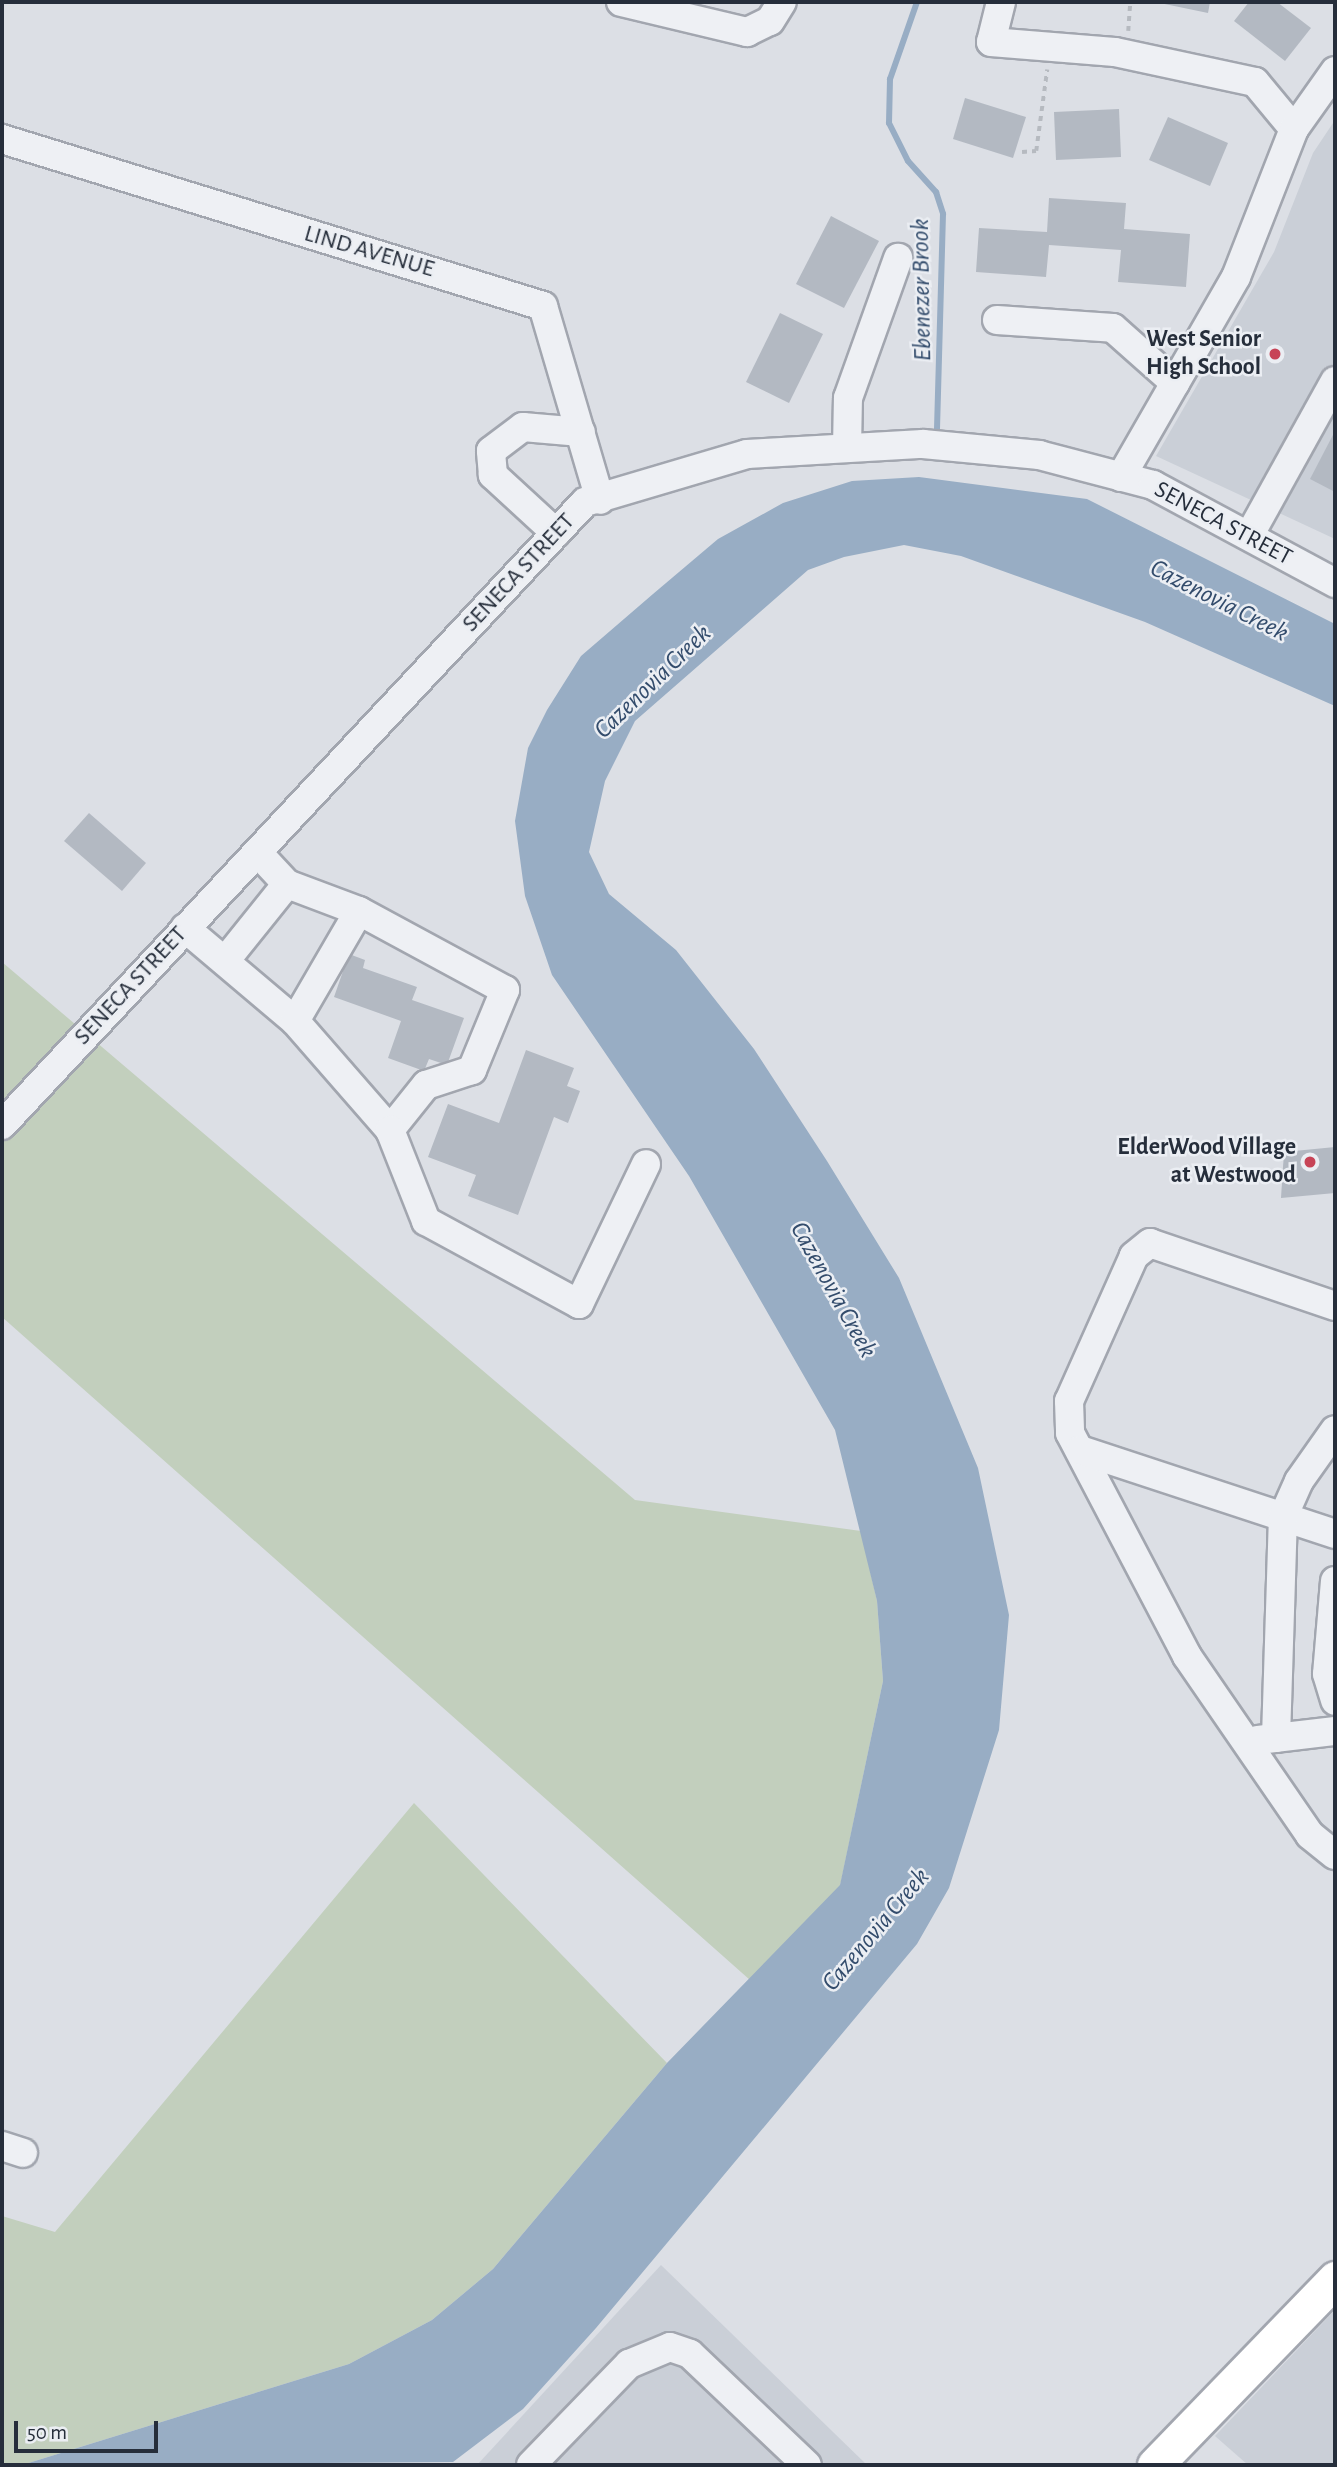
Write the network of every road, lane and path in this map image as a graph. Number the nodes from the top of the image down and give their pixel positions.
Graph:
1 (621, 2) edge
2 (782, 2) edge
3 (1001, 2) edge
4 (1130, 2) edge
5 (1051, 47) junction
6 (1127, 54) junction
7 (1335, 71) edge
8 (1294, 129) junction
9 (2, 139) edge
10 (1022, 152) dead end
11 (898, 258) dead end
12 (997, 320) dead end
13 (1335, 381) edge
14 (1175, 383) junction
15 (581, 432) junction
16 (847, 448) junction
17 (1121, 477) junction
18 (600, 500) junction
19 (556, 533) junction
20 (1249, 536) junction
21 (1335, 583) edge
22 (259, 854) junction
23 (287, 884) junction
24 (359, 911) junction
25 (185, 928) junction
26 (225, 961) junction
27 (295, 1021) junction
28 (2, 1125) edge
29 (390, 1130) junction
30 (646, 1164) dead end
31 (1335, 1306) edge
32 (1335, 1430) edge
33 (1080, 1450) junction
34 (1283, 1517) junction
35 (1335, 1534) edge
36 (1335, 1581) edge
37 (1335, 1701) edge
38 (1335, 1731) edge
39 (1276, 1738) junction
40 (1245, 1742) junction
41 (1335, 1855) edge
42 (1335, 2279) edge
43 (1157, 2464) edge
44 (531, 2465) edge
45 (807, 2465) edge

1 - 2 street
3 - 5 street
4 - 6 path
5 - 6 street
5 - 10 path
6 - 8 street
7 - 8 street
8 - 14 street
9 - 15 street, LIND AVENUE
11 - 16 street
12 - 14 street
13 - 20 street
14 - 17 street
15 - 18 street, LIND AVENUE
15 - 19 street
16 - 17 street, SENECA STREET
16 - 18 street, SENECA STREET
17 - 20 street, SENECA STREET
18 - 19 street, SENECA STREET
19 - 22 street, SENECA STREET
20 - 21 street, SENECA STREET
22 - 23 street
22 - 25 street, SENECA STREET
23 - 24 street
23 - 26 street
24 - 27 street
24 - 29 street
25 - 26 street
25 - 28 street, SENECA STREET
26 - 27 street
27 - 29 street
29 - 30 street
31 - 33 street
32 - 34 street
33 - 34 street
33 - 40 street
34 - 35 street
34 - 39 street
36 - 37 street
38 - 39 street
39 - 40 street
40 - 41 street
42 - 43 main road
44 - 45 street

